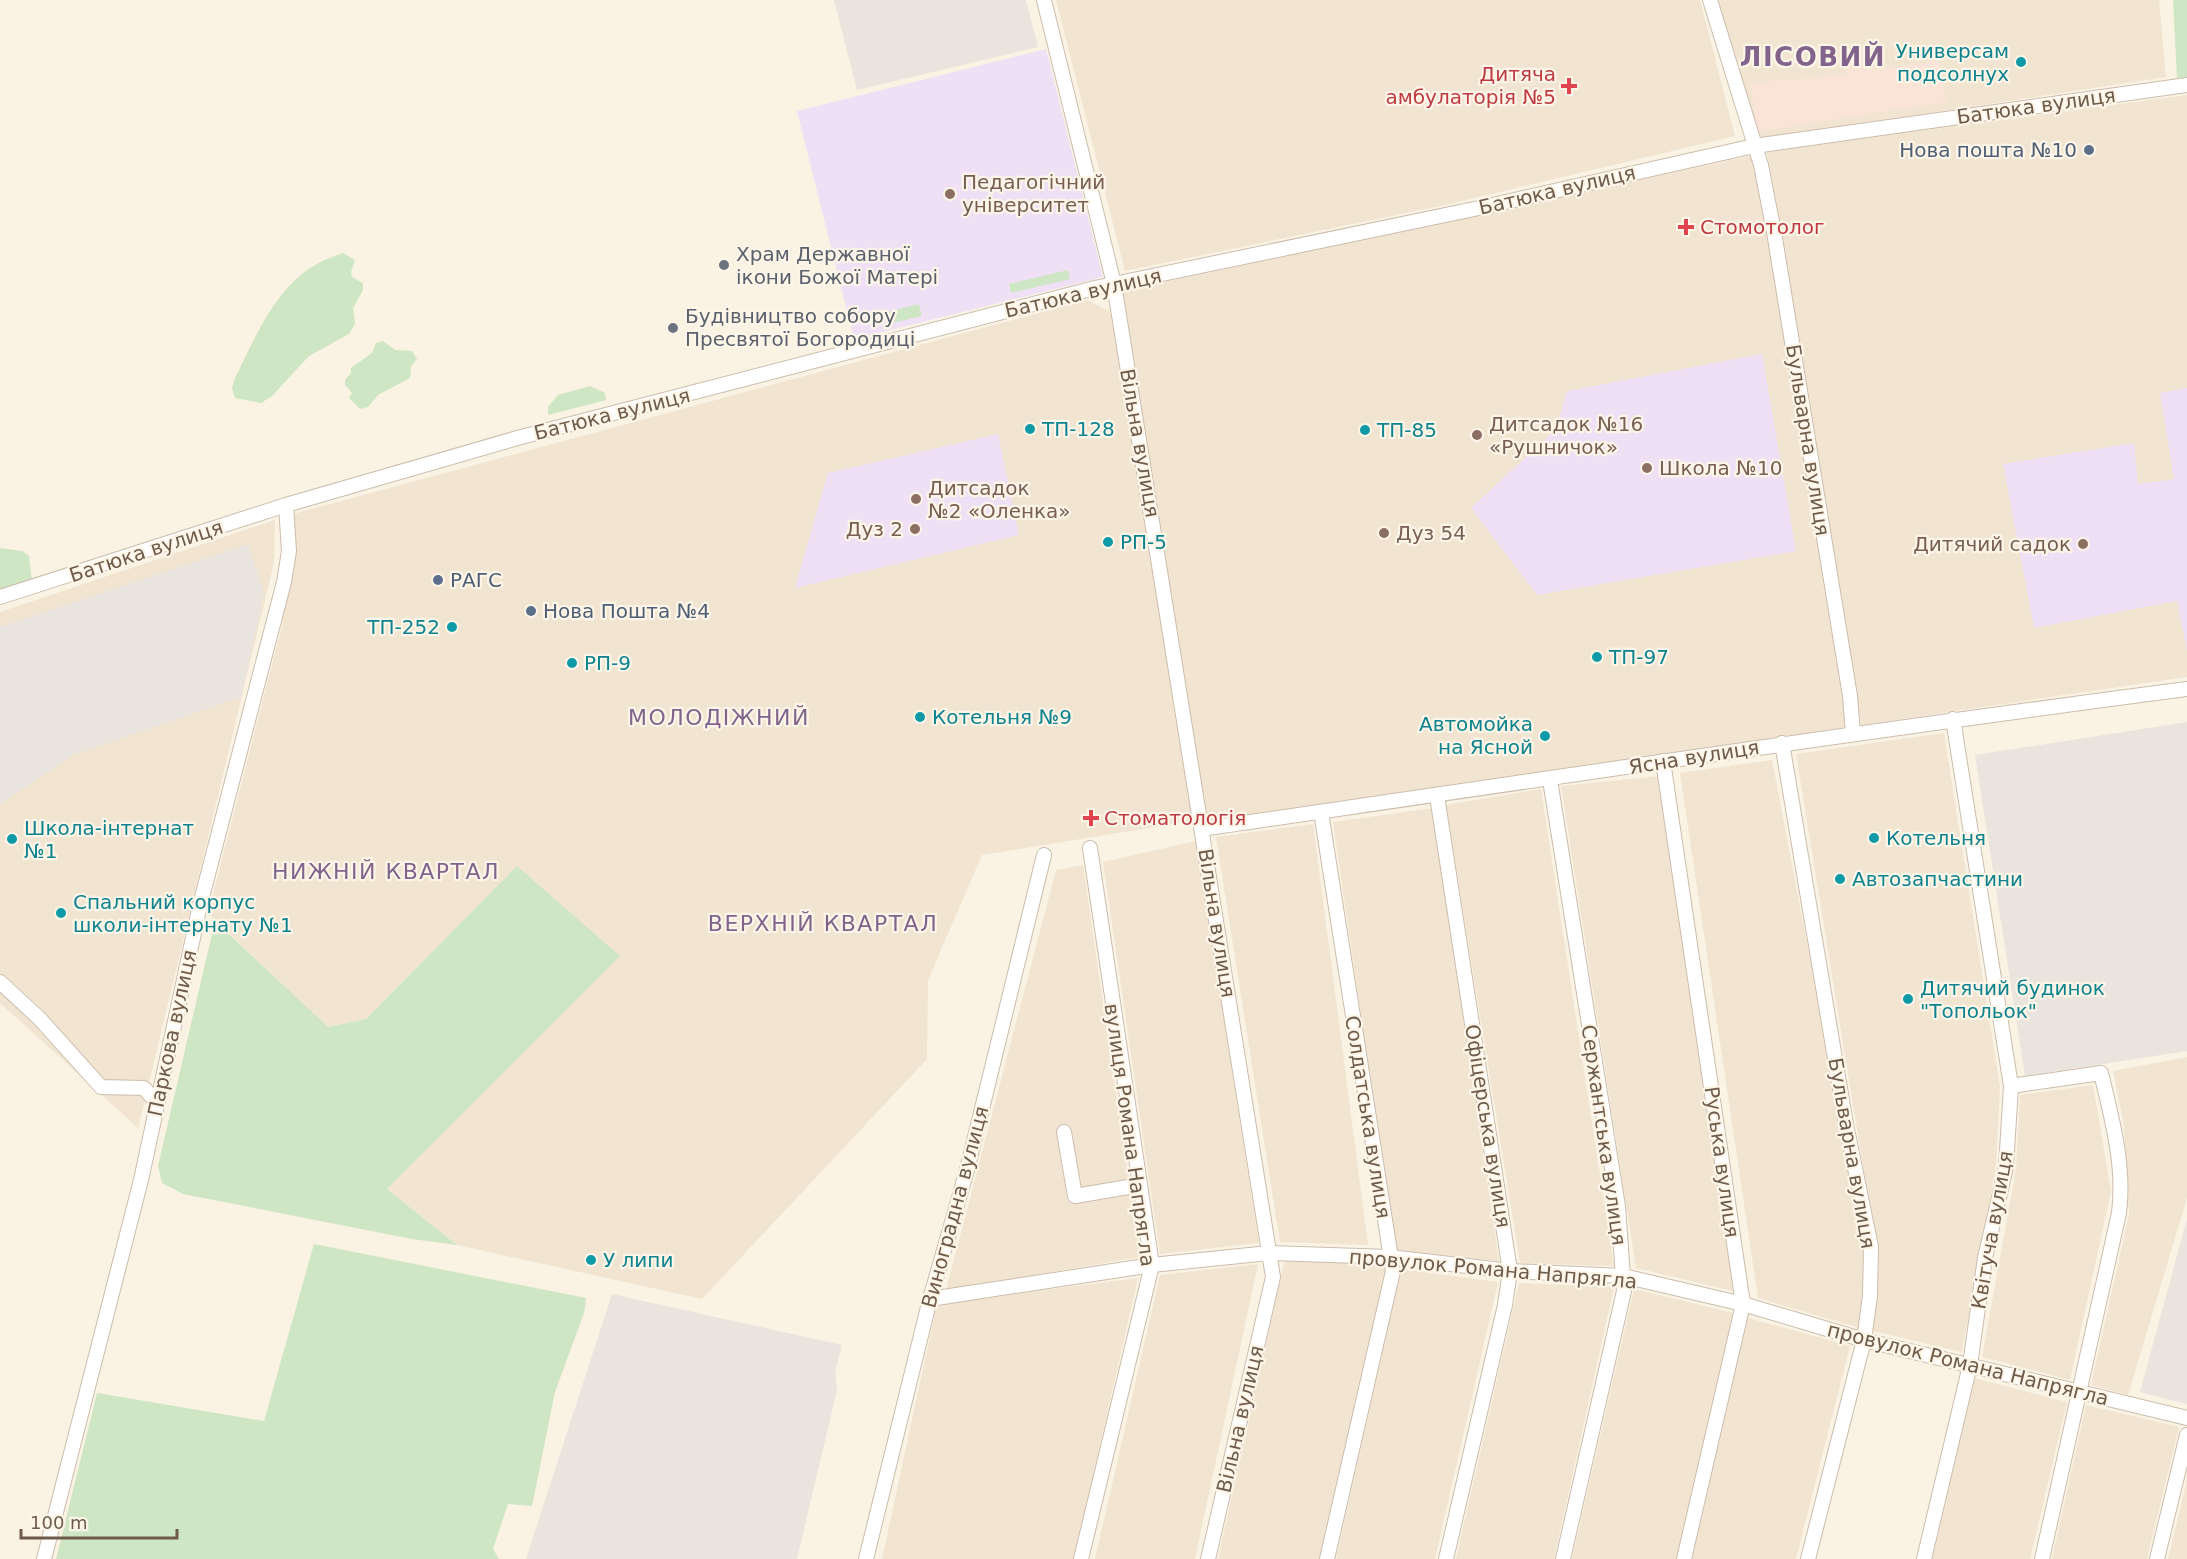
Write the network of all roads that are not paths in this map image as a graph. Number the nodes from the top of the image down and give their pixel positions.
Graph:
1 (1044, 0) edge
2 (1710, 0) edge
3 (2187, 85) edge
4 (1754, 146) junction
5 (1114, 284) junction
6 (286, 505) junction
7 (0, 597) edge
8 (2187, 689) edge
9 (1953, 719) junction
10 (1853, 734) junction
11 (1782, 743) junction
12 (1663, 761) junction
13 (1550, 780) junction
14 (1437, 796) junction
15 (1321, 812) junction
16 (1202, 829) junction
17 (1090, 848) dead end
18 (1044, 855) dead end
19 (0, 982) edge
20 (2011, 1086) junction
21 (157, 1103) junction
22 (1064, 1132) dead end
23 (1140, 1185) junction
24 (1269, 1253) junction
25 (1390, 1257) junction
26 (1152, 1265) junction
27 (1510, 1271) junction
28 (1623, 1276) junction
29 (930, 1299) junction
30 (1743, 1304) junction
31 (1864, 1340) junction
32 (1970, 1365) junction
33 (2078, 1392) junction
34 (2187, 1418) edge
35 (2187, 1436) edge
36 (44, 1559) edge
37 (866, 1559) edge
38 (1081, 1559) edge
39 (1208, 1559) edge
40 (1327, 1559) edge
41 (1446, 1559) edge
42 (1563, 1559) edge
43 (1684, 1559) edge
44 (1808, 1559) edge
45 (1924, 1559) edge
46 (2042, 1559) edge
47 (2157, 1559) edge

1 - 5 street, Вільна вулиця
2 - 4 street, Бульварна вулиця
3 - 4 street, Батюка вулиця
4 - 5 street, Батюка вулиця
4 - 10 street, Бульварна вулиця
5 - 6 street, Батюка вулиця
5 - 16 street, Вільна вулиця
6 - 7 street, Батюка вулиця
6 - 21 street, Паркова вулиця
8 - 9 street, Ясна вулиця
9 - 10 street, Ясна вулиця
9 - 20 street, Квітуча вулиця
10 - 11 street, Ясна вулиця
11 - 12 street, Ясна вулиця
11 - 31 street, Бульварна вулиця
12 - 13 street, Ясна вулиця
12 - 30 street, Руська вулиця
13 - 14 street, Ясна вулиця
13 - 28 street, Сержантська вулиця
14 - 15 street, Ясна вулиця
14 - 27 street, Офіцерська вулиця
15 - 16 street, Ясна вулиця
15 - 25 street, Солдатська вулиця
16 - 24 street, Вільна вулиця
17 - 23 street, вулиця Романа Напрягла
18 - 29 street, Виноградна вулиця
19 - 21 street
20 - 32 street, Квітуча вулиця
20 - 33 street
21 - 36 street, Паркова вулиця
22 - 23 street
23 - 26 street, вулиця Романа Напрягла
24 - 25 street, провулок Романа Напрягла
24 - 26 street, провулок Романа Напрягла
24 - 39 street, Вільна вулиця
25 - 27 street, провулок Романа Напрягла
25 - 40 street, Солдатська вулиця
26 - 29 street, провулок Романа Напрягла
26 - 38 street, вулиця Романа Напрягла
27 - 28 street, провулок Романа Напрягла
27 - 41 street, Офіцерська вулиця
28 - 30 street, провулок Романа Напрягла
28 - 42 street, Сержантська вулиця
29 - 37 street, Виноградна вулиця
30 - 31 street, провулок Романа Напрягла
30 - 43 street, Руська вулиця
31 - 32 street, провулок Романа Напрягла
31 - 44 street, Бульварна вулиця
32 - 33 street, провулок Романа Напрягла
32 - 45 street, Квітуча вулиця
33 - 34 street, провулок Романа Напрягла
33 - 46 street
35 - 47 street

